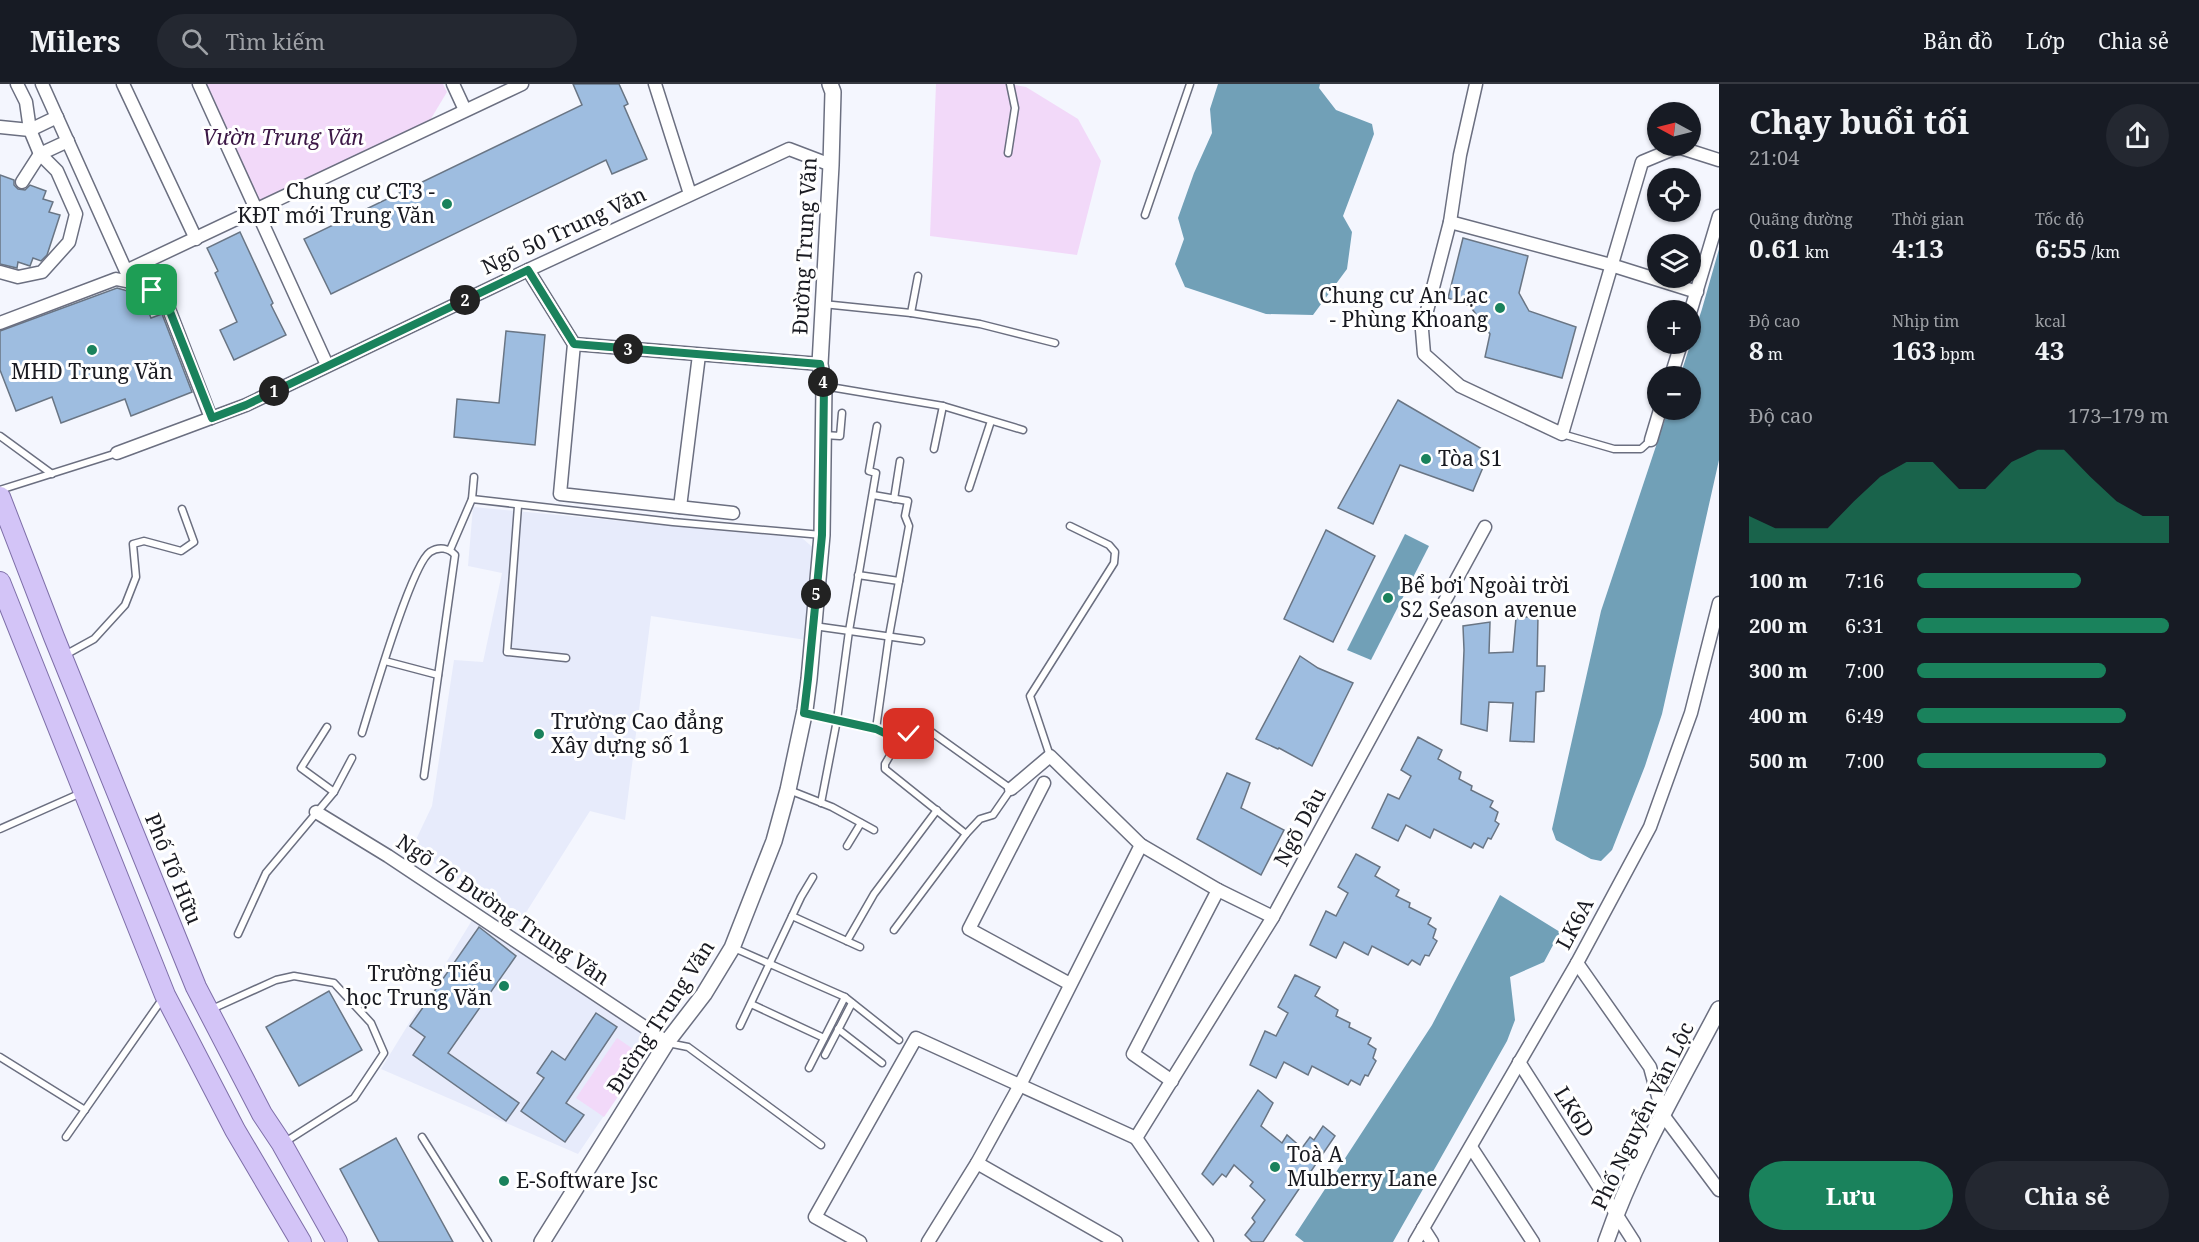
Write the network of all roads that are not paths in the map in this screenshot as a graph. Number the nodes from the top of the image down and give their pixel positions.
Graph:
1 (17, 84) edge
2 (42, 84) edge
3 (123, 84) edge
4 (199, 84) edge
5 (453, 84) edge
6 (522, 84) edge
7 (656, 84) edge
8 (830, 84) edge
9 (1010, 84) edge
10 (1190, 84) edge
11 (1476, 84) edge
12 (465, 110) junction
13 (57, 117) junction
14 (0, 127) edge
15 (30, 130) junction
16 (68, 141) junction
17 (1008, 153) dead end
18 (40, 154) junction
19 (1719, 160) edge
20 (831, 165) junction
21 (22, 182) dead end
22 (690, 194) junction
23 (257, 209) junction
24 (1145, 216) dead end
25 (1719, 216) edge
26 (1450, 222) junction
27 (196, 239) junction
28 (1611, 266) junction
29 (528, 270) junction
30 (0, 272) edge
31 (918, 276) dead end
32 (1697, 292) junction
33 (1694, 300) edge
34 (823, 304) junction
35 (911, 313) junction
36 (0, 323) edge
37 (1055, 343) dead end
38 (574, 344) junction
39 (699, 355) junction
40 (820, 364) junction
41 (327, 365) junction
42 (824, 386) junction
43 (943, 406) junction
44 (842, 413) dead end
45 (212, 418) junction
46 (1657, 420) edge
47 (991, 421) junction
48 (878, 426) dead end
49 (1023, 430) dead end
50 (1562, 434) junction
51 (824, 435) junction
52 (0, 436) edge
53 (1651, 440) joint
54 (934, 448) dead end
55 (117, 453) joint
56 (900, 461) dead end
57 (51, 474) junction
58 (474, 477) dead end
59 (969, 488) dead end
60 (0, 490) edge
61 (873, 495) junction
62 (0, 497) edge
63 (472, 499) junction
64 (894, 499) junction
65 (519, 506) junction
66 (680, 507) junction
67 (182, 509) dead end
68 (733, 513) dead end
69 (1070, 526) dead end
70 (1485, 527) dead end
71 (822, 535) junction
72 (450, 550) junction
73 (858, 575) junction
74 (899, 581) junction
75 (0, 582) edge
76 (1719, 603) edge
77 (813, 626) junction
78 (849, 631) junction
79 (889, 636) junction
80 (921, 641) dead end
81 (61, 656) junction
82 (567, 658) dead end
83 (385, 661) junction
84 (438, 675) junction
85 (804, 713) junction
86 (837, 720) junction
87 (327, 728) dead end
88 (876, 729) junction
89 (362, 733) dead end
90 (899, 740) junction
91 (1050, 756) junction
92 (352, 758) dead end
93 (424, 776) dead end
94 (1044, 783) dead end
95 (1011, 789) junction
96 (788, 790) junction
97 (84, 791) junction
98 (334, 792) junction
99 (821, 802) junction
100 (937, 810) junction
101 (316, 812) junction
102 (861, 823) junction
103 (0, 829) edge
104 (874, 830) dead end
105 (966, 834) junction
106 (1141, 845) junction
107 (847, 846) dead end
108 (813, 877) dead end
109 (155, 887) junction
110 (1218, 890) junction
111 (126, 902) junction
112 (792, 916) junction
113 (1273, 917) junction
114 (894, 930) dead end
115 (238, 934) dead end
116 (848, 941) junction
117 (860, 947) dead end
118 (732, 948) junction
119 (1577, 963) junction
120 (770, 964) junction
121 (1070, 984) junction
122 (165, 995) junction
123 (845, 997) junction
124 (852, 1003) junction
125 (751, 1004) junction
126 (1719, 1009) edge
127 (208, 1010) junction
128 (740, 1026) dead end
129 (838, 1029) junction
130 (824, 1038) junction
131 (899, 1040) dead end
132 (667, 1042) junction
133 (825, 1055) dead end
134 (0, 1057) edge
135 (1519, 1062) junction
136 (882, 1063) dead end
137 (809, 1068) dead end
138 (1172, 1081) junction
139 (1020, 1085) junction
140 (85, 1110) junction
141 (262, 1114) junction
142 (1663, 1116) junction
143 (235, 1130) junction
144 (66, 1137) dead end
145 (422, 1137) dead end
146 (1136, 1138) junction
147 (282, 1144) junction
148 (821, 1145) dead end
149 (1471, 1147) junction
150 (977, 1163) junction
151 (1719, 1190) edge
152 (1616, 1214) junction
153 (1423, 1228) junction
154 (301, 1242) edge
155 (337, 1242) edge
156 (488, 1242) edge
157 (542, 1242) edge
158 (860, 1242) edge
159 (928, 1242) edge
160 (1116, 1242) edge
161 (1207, 1242) edge
162 (1415, 1242) edge
163 (1432, 1242) edge
164 (1533, 1242) edge
165 (1606, 1242) edge
166 (1634, 1242) edge

1 - 15 street
2 - 13 street
3 - 27 street
4 - 23 street
5 - 12 street
6 - 12 street
7 - 22 street
8 - 20 street, Đường Trung Văn
9 - 17 lane
10 - 24 lane
11 - 26 street
12 - 23 street
13 - 15 street
13 - 16 street
14 - 15 street
15 - 18 street
16 - 18 street
16 - 27 street
18 - 21 street
18 - 30 street
19 - 28 street
20 - 22 street, Ngõ 50 Trung Văn
20 - 34 street, Đường Trung Văn
22 - 29 street, Ngõ 50 Trung Văn
23 - 27 street
23 - 41 street
25 - 32 street
26 - 28 street
26 - 50 street
28 - 32 street
28 - 50 street
29 - 38 street
29 - 41 street, Ngõ 50 Trung Văn
31 - 35 lane
32 - 33 street
34 - 35 lane
34 - 40 street, Đường Trung Văn
35 - 37 lane
36 - 45 street
38 - 39 street
38 - 66 street
39 - 40 street
39 - 66 street
40 - 42 street, Đường Trung Văn
41 - 45 street, Ngõ 50 Trung Văn
42 - 43 lane
42 - 51 street, Đường Trung Văn
43 - 47 lane
43 - 54 lane
44 - 51 lane
45 - 55 street, Ngõ 50 Trung Văn
46 - 53 street
47 - 49 lane
47 - 59 lane
48 - 61 lane
50 - 53 lane
51 - 71 street, Đường Trung Văn
52 - 57 lane
55 - 57 lane
56 - 64 lane
57 - 60 lane
58 - 63 lane
61 - 64 lane
61 - 73 lane
62 - 81 main road, Phố Tố Hữu
63 - 65 lane
63 - 72 lane
64 - 74 lane
65 - 71 lane
65 - 82 lane
66 - 68 street
67 - 81 lane
69 - 91 lane
70 - 113 street, Ngõ Dâu
71 - 77 street, Đường Trung Văn
72 - 83 lane
72 - 84 lane
73 - 74 lane
73 - 78 lane
74 - 79 lane
75 - 97 main road
76 - 119 street, LK6A
77 - 78 lane
77 - 85 street, Đường Trung Văn
78 - 79 lane
78 - 86 lane
79 - 80 lane
79 - 88 lane
81 - 109 main road, Phố Tố Hữu
83 - 84 lane
83 - 89 lane
84 - 93 lane
85 - 86 lane
85 - 96 street, Đường Trung Văn
86 - 88 lane
86 - 99 lane
87 - 98 lane
88 - 90 lane
90 - 95 lane
90 - 100 lane
91 - 95 street
91 - 106 street
92 - 98 lane
94 - 121 street
95 - 105 lane
96 - 99 lane
96 - 118 street, Đường Trung Văn
97 - 103 lane
97 - 111 main road
98 - 101 lane
99 - 102 lane
100 - 105 lane
100 - 116 lane
101 - 115 lane
101 - 132 street, Ngõ 76 Đường Trung Văn
102 - 104 lane
102 - 107 lane
105 - 114 lane
106 - 110 street
106 - 121 street
108 - 112 lane
109 - 111 main road
109 - 127 main road, Phố Tố Hữu
110 - 113 street
110 - 138 street
111 - 122 main road
112 - 116 lane
112 - 120 lane
113 - 138 street, Ngõ Dâu
116 - 117 lane
118 - 120 lane
118 - 132 street, Đường Trung Văn
119 - 135 street, LK6A
119 - 142 street
120 - 123 lane
120 - 125 lane
121 - 139 street
122 - 140 lane
122 - 143 main road
123 - 124 lane
123 - 130 lane
124 - 129 lane
124 - 131 lane
125 - 128 lane
125 - 130 lane
126 - 142 street, Phố Nguyễn Văn Lộc
127 - 141 main road, Phố Tố Hữu
127 - 147 lane
129 - 133 lane
129 - 136 lane
130 - 137 lane
132 - 148 lane
132 - 157 street, Đường Trung Văn
134 - 140 lane
135 - 149 street, LK6A
135 - 152 street, LK6D
138 - 146 street, Ngõ Dâu
139 - 146 street
139 - 150 street
139 - 158 street
140 - 144 lane
141 - 143 main road
141 - 147 main road, Phố Tố Hữu
142 - 151 street
142 - 152 street, Phố Nguyễn Văn Lộc
143 - 154 main road
145 - 156 lane
146 - 161 street
147 - 155 main road, Phố Tố Hữu
149 - 153 street, LK6A
149 - 164 street
150 - 159 street
150 - 160 street
152 - 165 street, Phố Nguyễn Văn Lộc
152 - 166 street, LK6D
153 - 162 street, LK6A
153 - 163 street

